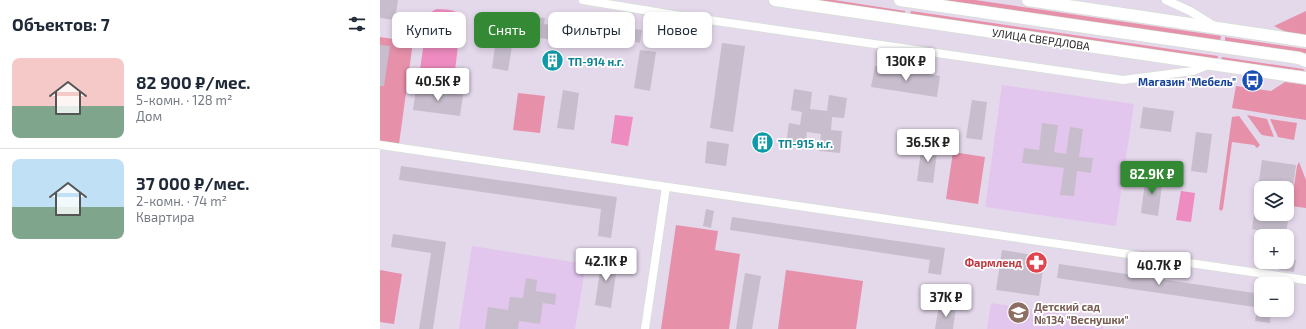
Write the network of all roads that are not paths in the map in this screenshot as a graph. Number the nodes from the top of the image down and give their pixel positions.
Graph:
1 (583, 0) edge
2 (775, 0) edge
3 (900, 0) edge
4 (1028, 0) edge
5 (1166, 0) edge
6 (1217, 27) junction
7 (1306, 41) edge
8 (1304, 58) edge
9 (1209, 64) junction
10 (1306, 78) edge
11 (380, 145) edge
12 (666, 187) junction
13 (1306, 280) edge
14 (644, 329) edge

1 - 9 street
2 - 9 main road, УЛИЦА СВЕРДЛОВА
3 - 8 main road, УЛИЦА СВЕРДЛОВА
4 - 6 main road
5 - 6 street
6 - 7 main road
9 - 10 main road, УЛИЦА СВЕРДЛОВА
11 - 12 street
12 - 13 street
12 - 14 street

